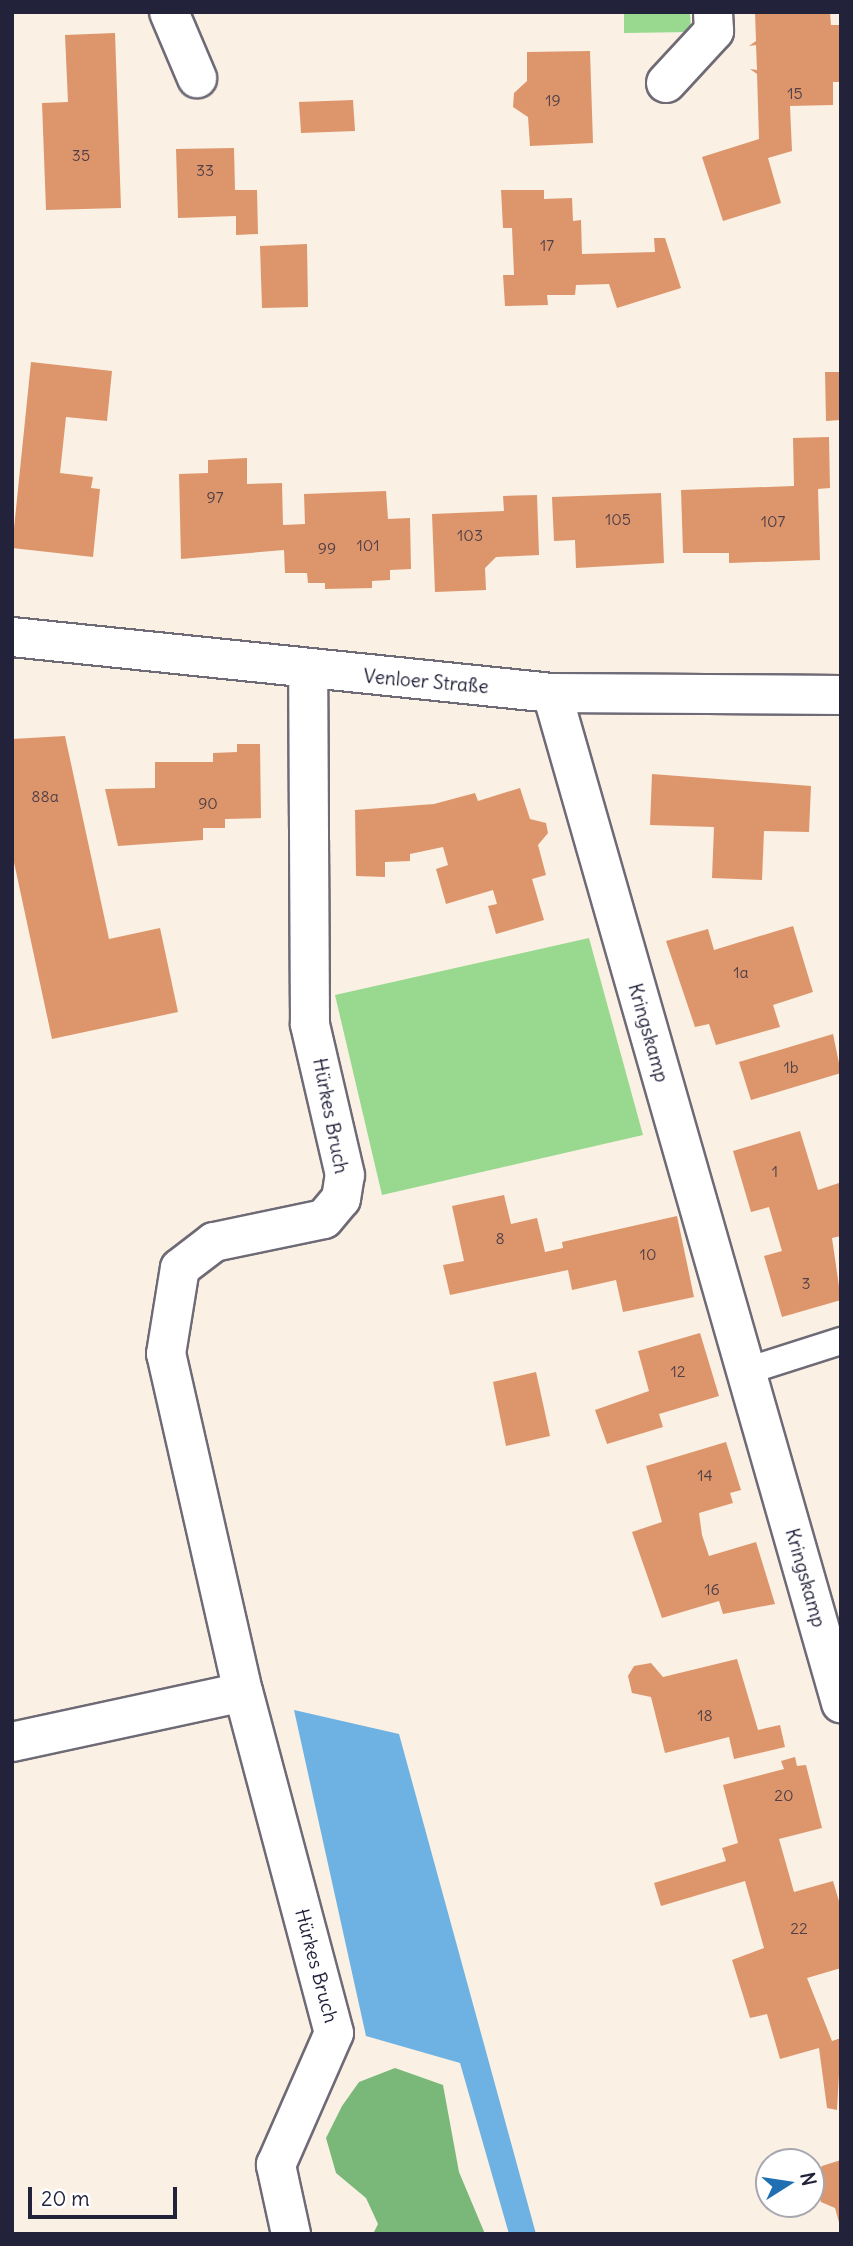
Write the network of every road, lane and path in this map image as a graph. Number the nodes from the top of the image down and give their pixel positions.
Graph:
1 (169, 12) edge
2 (713, 12) edge
3 (197, 78) dead end
4 (666, 83) dead end
5 (12, 637) edge
6 (308, 670) junction
7 (552, 693) junction
8 (841, 695) edge
9 (841, 1341) edge
10 (747, 1371) junction
11 (243, 1692) junction
12 (841, 1703) edge
13 (12, 1742) edge
14 (291, 2234) edge

1 - 3 street
2 - 4 street
5 - 6 street, Venloer Straße
6 - 7 street, Venloer Straße
6 - 11 street, Hürkes Bruch
7 - 8 street, Venloer Straße
7 - 10 street, Kringskamp
9 - 10 lane
10 - 12 street, Kringskamp
11 - 13 street
11 - 14 street, Hürkes Bruch

